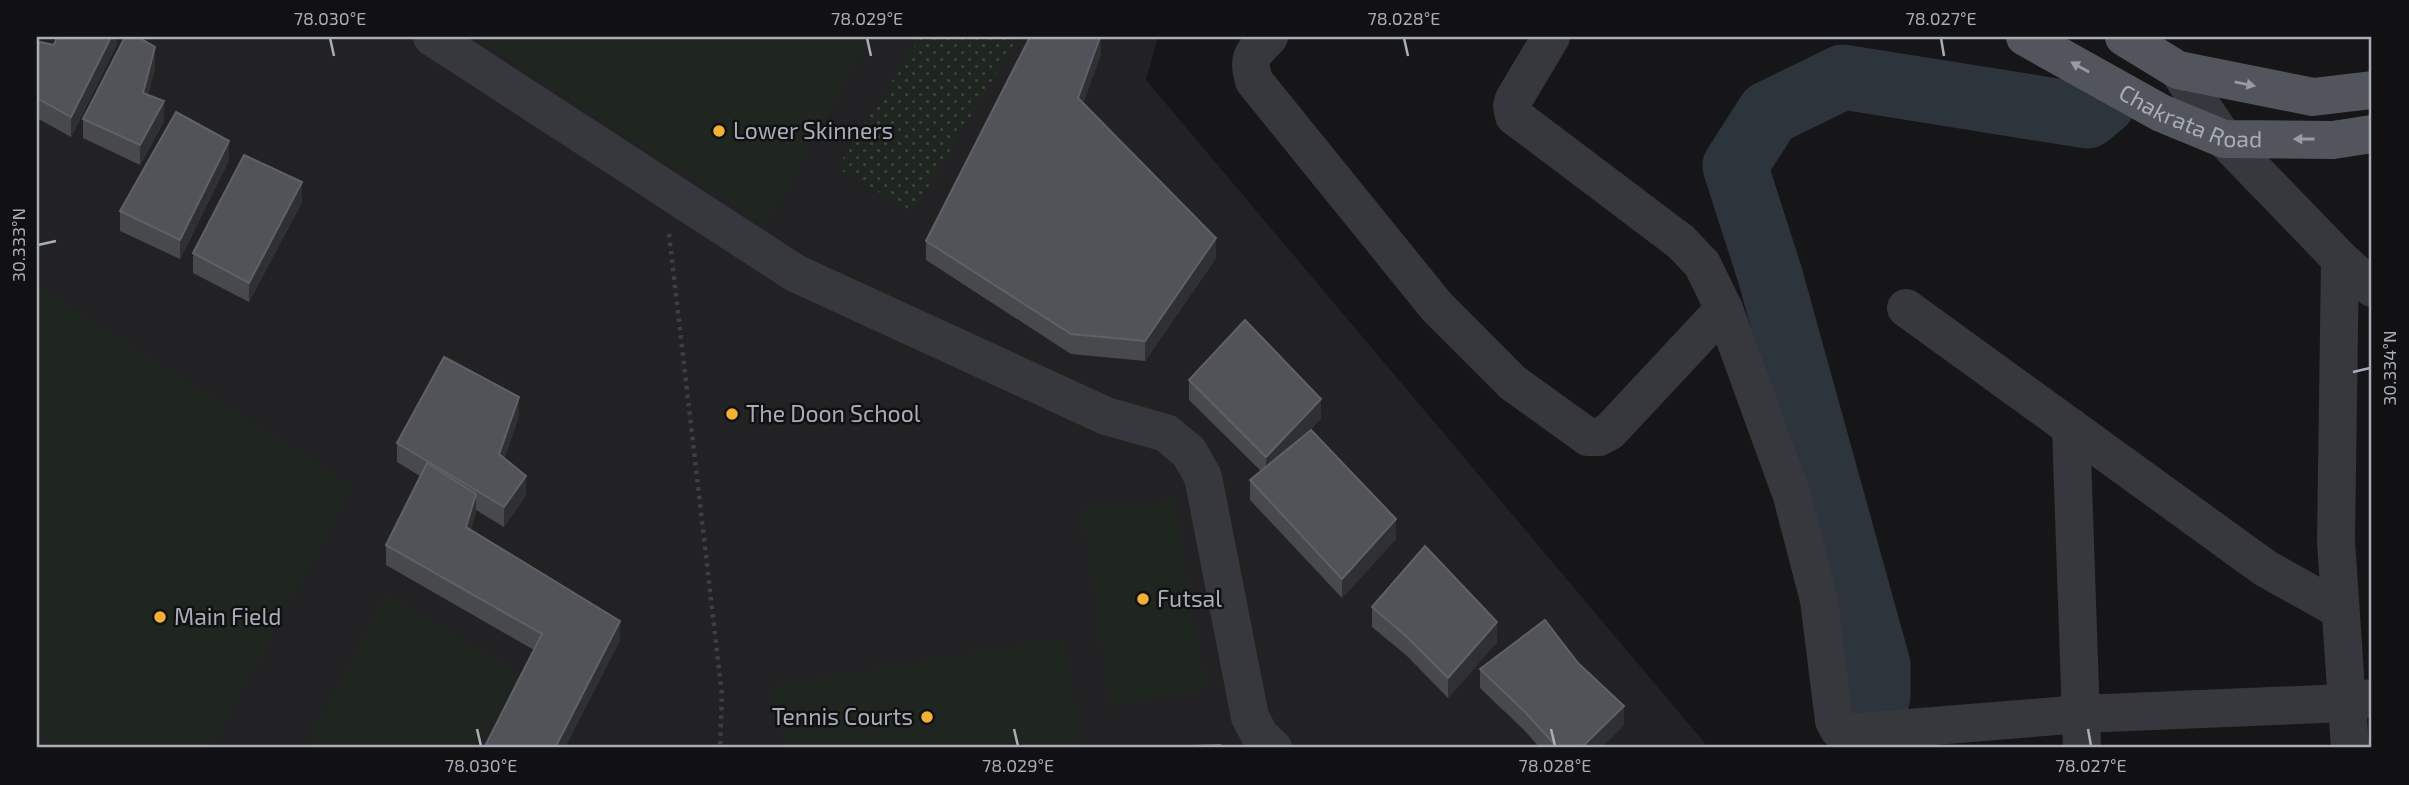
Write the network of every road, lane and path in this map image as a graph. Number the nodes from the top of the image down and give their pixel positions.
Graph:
1 (432, 37) edge
2 (1269, 37) edge
3 (1551, 37) edge
4 (2124, 37) edge
5 (2030, 38) edge
6 (2177, 69) junction
7 (2372, 90) edge
8 (2372, 134) edge
9 (2224, 139) junction
10 (663, 188) junction
11 (2340, 259) junction
12 (2372, 288) edge
13 (1906, 308) dead end
14 (1724, 309) junction
15 (2071, 427) junction
16 (2340, 610) junction
17 (2359, 700) edge
18 (2082, 731) edge
19 (1841, 739) edge
20 (720, 748) edge
21 (1273, 748) edge
22 (2350, 748) edge

1 - 10 street
2 - 14 street
3 - 14 street
4 - 6 main road, Chakrata Road
9 -> 5 main road, Chakrata Road
6 -> 7 main road, Chakrata Road
6 - 9 street
8 -> 9 main road, Chakrata Road
9 - 11 street
10 - 20 path
10 - 21 street
11 - 12 street
11 - 16 street
13 - 15 street
14 - 19 street
15 - 16 street
15 - 18 street
16 - 17 street
17 - 18 street
17 - 22 street
18 - 19 street

